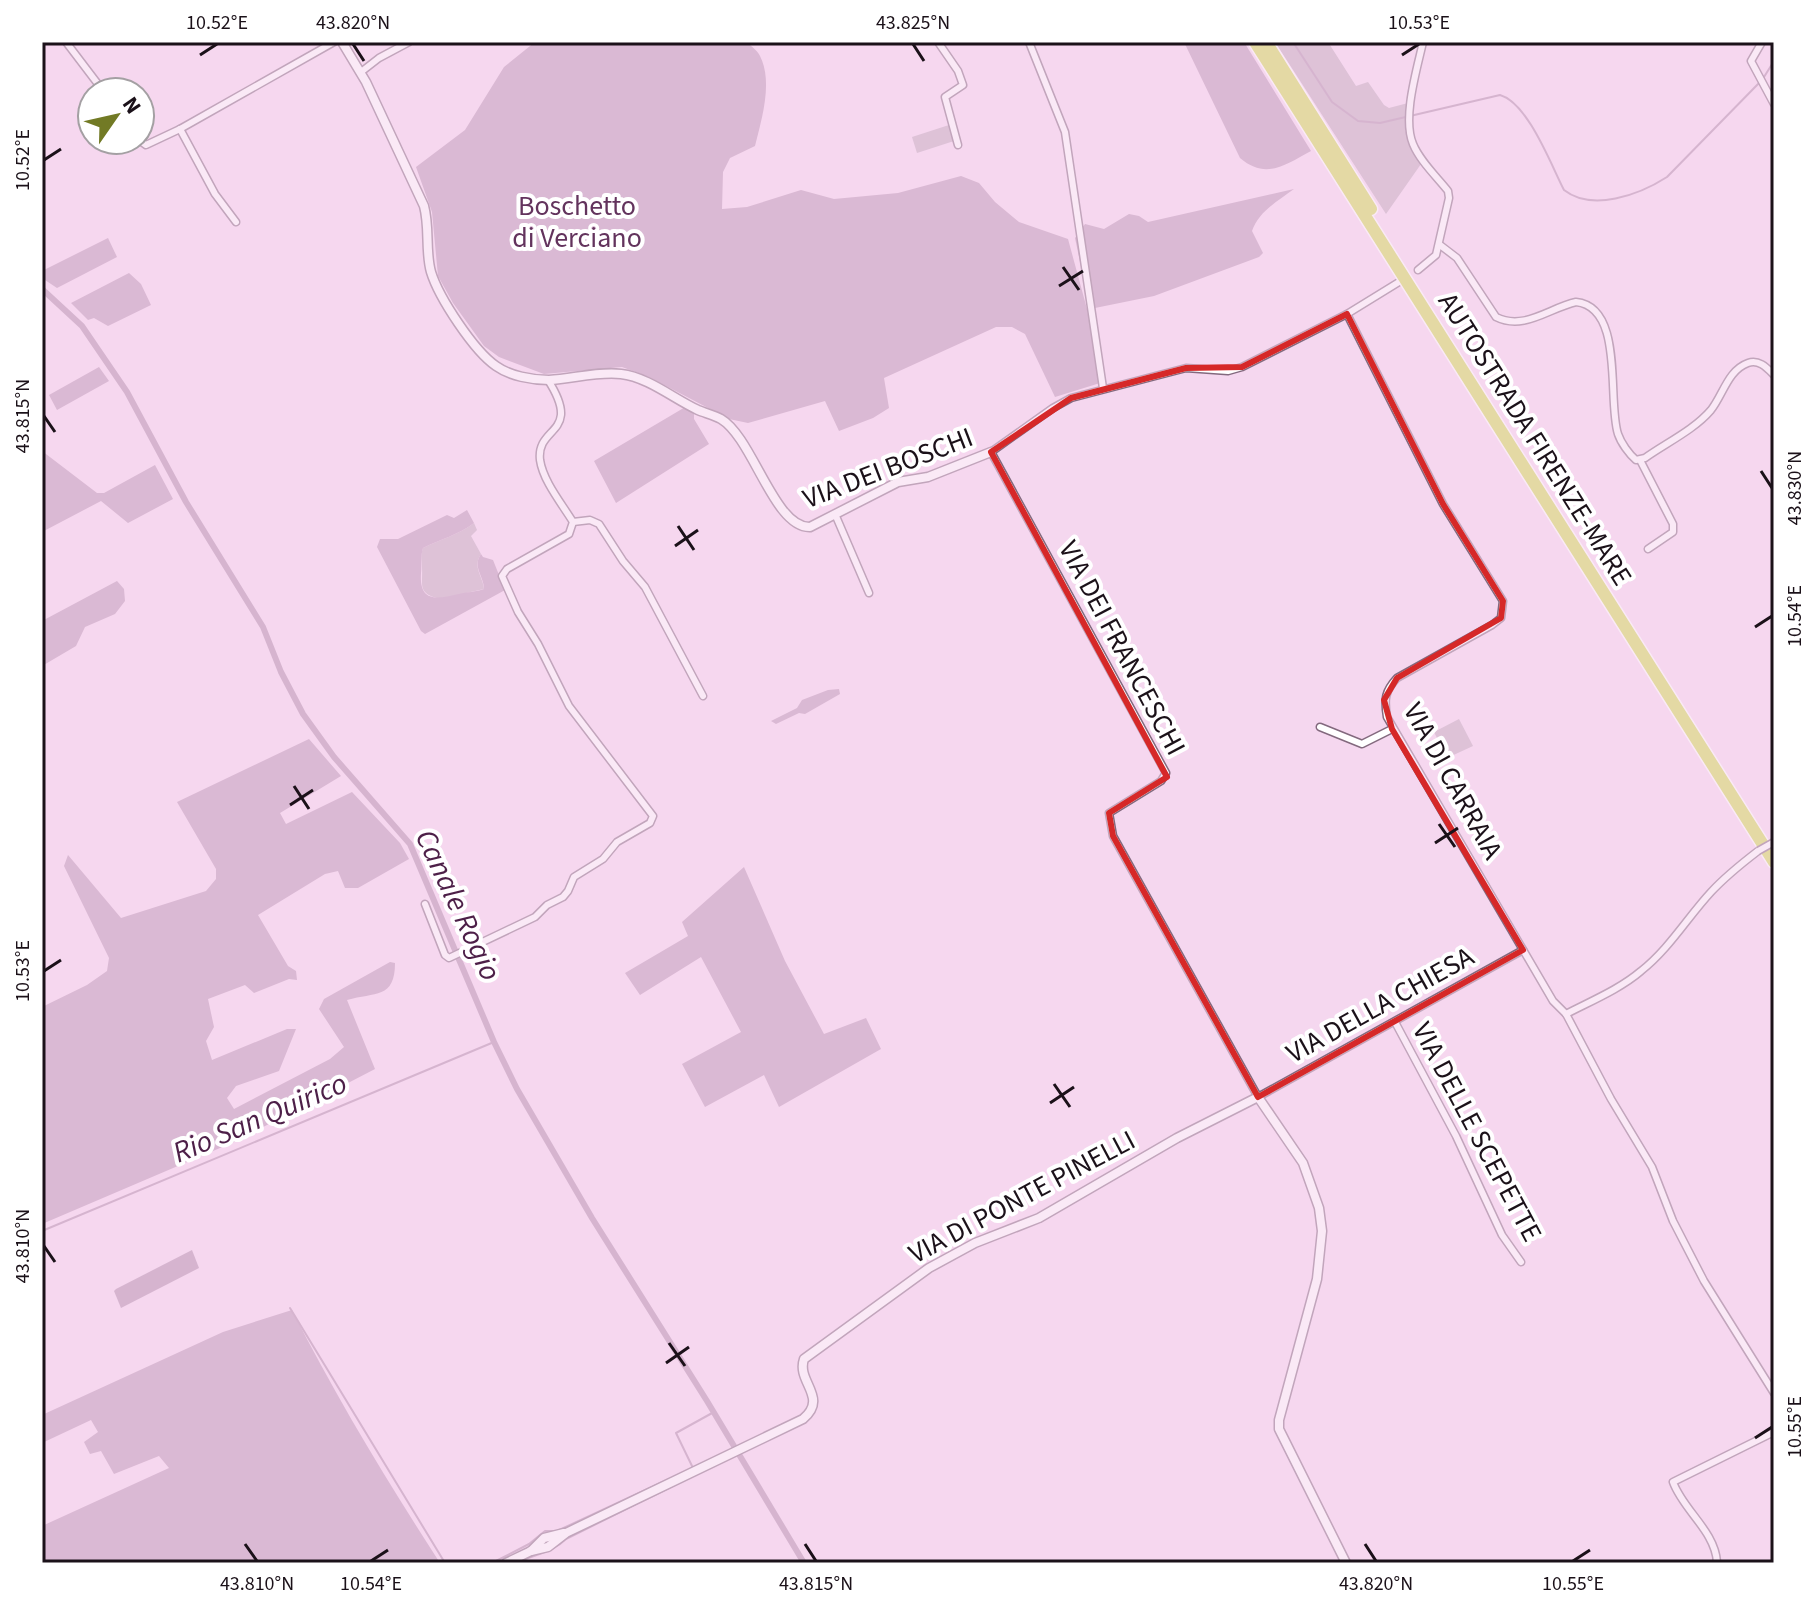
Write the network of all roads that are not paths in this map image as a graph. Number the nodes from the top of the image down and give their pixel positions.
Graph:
1 (66, 42) edge
2 (334, 42) edge
3 (342, 42) edge
4 (409, 42) edge
5 (938, 42) edge
6 (1029, 42) edge
7 (1255, 42) edge
8 (1266, 42) edge
9 (1423, 42) edge
10 (1762, 42) edge
11 (361, 72) junction
12 (92, 76) edge
13 (1774, 104) edge
14 (180, 129) junction
15 (156, 140) edge
16 (958, 145) dead end
17 (236, 222) dead end
18 (1440, 245) junction
19 (1418, 270) dead end
20 (1399, 282) dead end
21 (1347, 314) junction
22 (1772, 370) edge
23 (548, 380) junction
24 (1103, 388) junction
25 (991, 452) junction
26 (1640, 460) junction
27 (835, 514) junction
28 (573, 522) junction
29 (1648, 549) dead end
30 (869, 593) dead end
31 (703, 696) dead end
32 (1320, 727) dead end
33 (1392, 729) junction
34 (1774, 844) edge
35 (1774, 862) edge
36 (425, 904) dead end
37 (1523, 950) junction
38 (1566, 1014) junction
39 (1395, 1022) junction
40 (1258, 1097) junction
41 (1521, 1262) dead end
42 (1774, 1393) edge
43 (1774, 1432) edge
44 (1717, 1562) edge
45 (506, 1563) edge
46 (1346, 1563) edge

1 - 12 street
2 - 14 street
3 - 11 street, VIA DEI BOSCHI
4 - 11 street
5 - 16 street
6 - 24 street
7 - 35 highway, AUTOSTRADA FIRENZE-MARE
8 - 34 highway, AUTOSTRADA FIRENZE-MARE
9 - 18 street
10 - 13 street
11 - 23 street, VIA DEI BOSCHI
14 - 15 street
14 - 17 street
18 - 19 street
18 - 26 street
20 - 21 street, VIA DEI BOSCHI
21 - 24 street, VIA DEI BOSCHI
21 - 33 street, VIA DI CARRAIA
22 - 26 street
23 - 27 street, VIA DEI BOSCHI
23 - 28 street
24 - 25 street, VIA DEI BOSCHI
25 - 27 street, VIA DEI BOSCHI
25 - 40 street, VIA DEI FRANCESCHI
26 - 29 street
27 - 30 street
28 - 31 street
28 - 36 street
32 - 33 street
33 - 37 street, VIA DI CARRAIA
34 - 38 street, bridge
37 - 38 street, VIA DI CARRAIA
37 - 39 street, VIA DELLA CHIESA
38 - 42 street, VIA DI CARRAIA
39 - 40 street, VIA DELLA CHIESA
39 - 41 street, VIA DELLE SCEPETTE
40 - 45 street, VIA DI PONTE PINELLI
40 - 46 street
43 - 44 street

